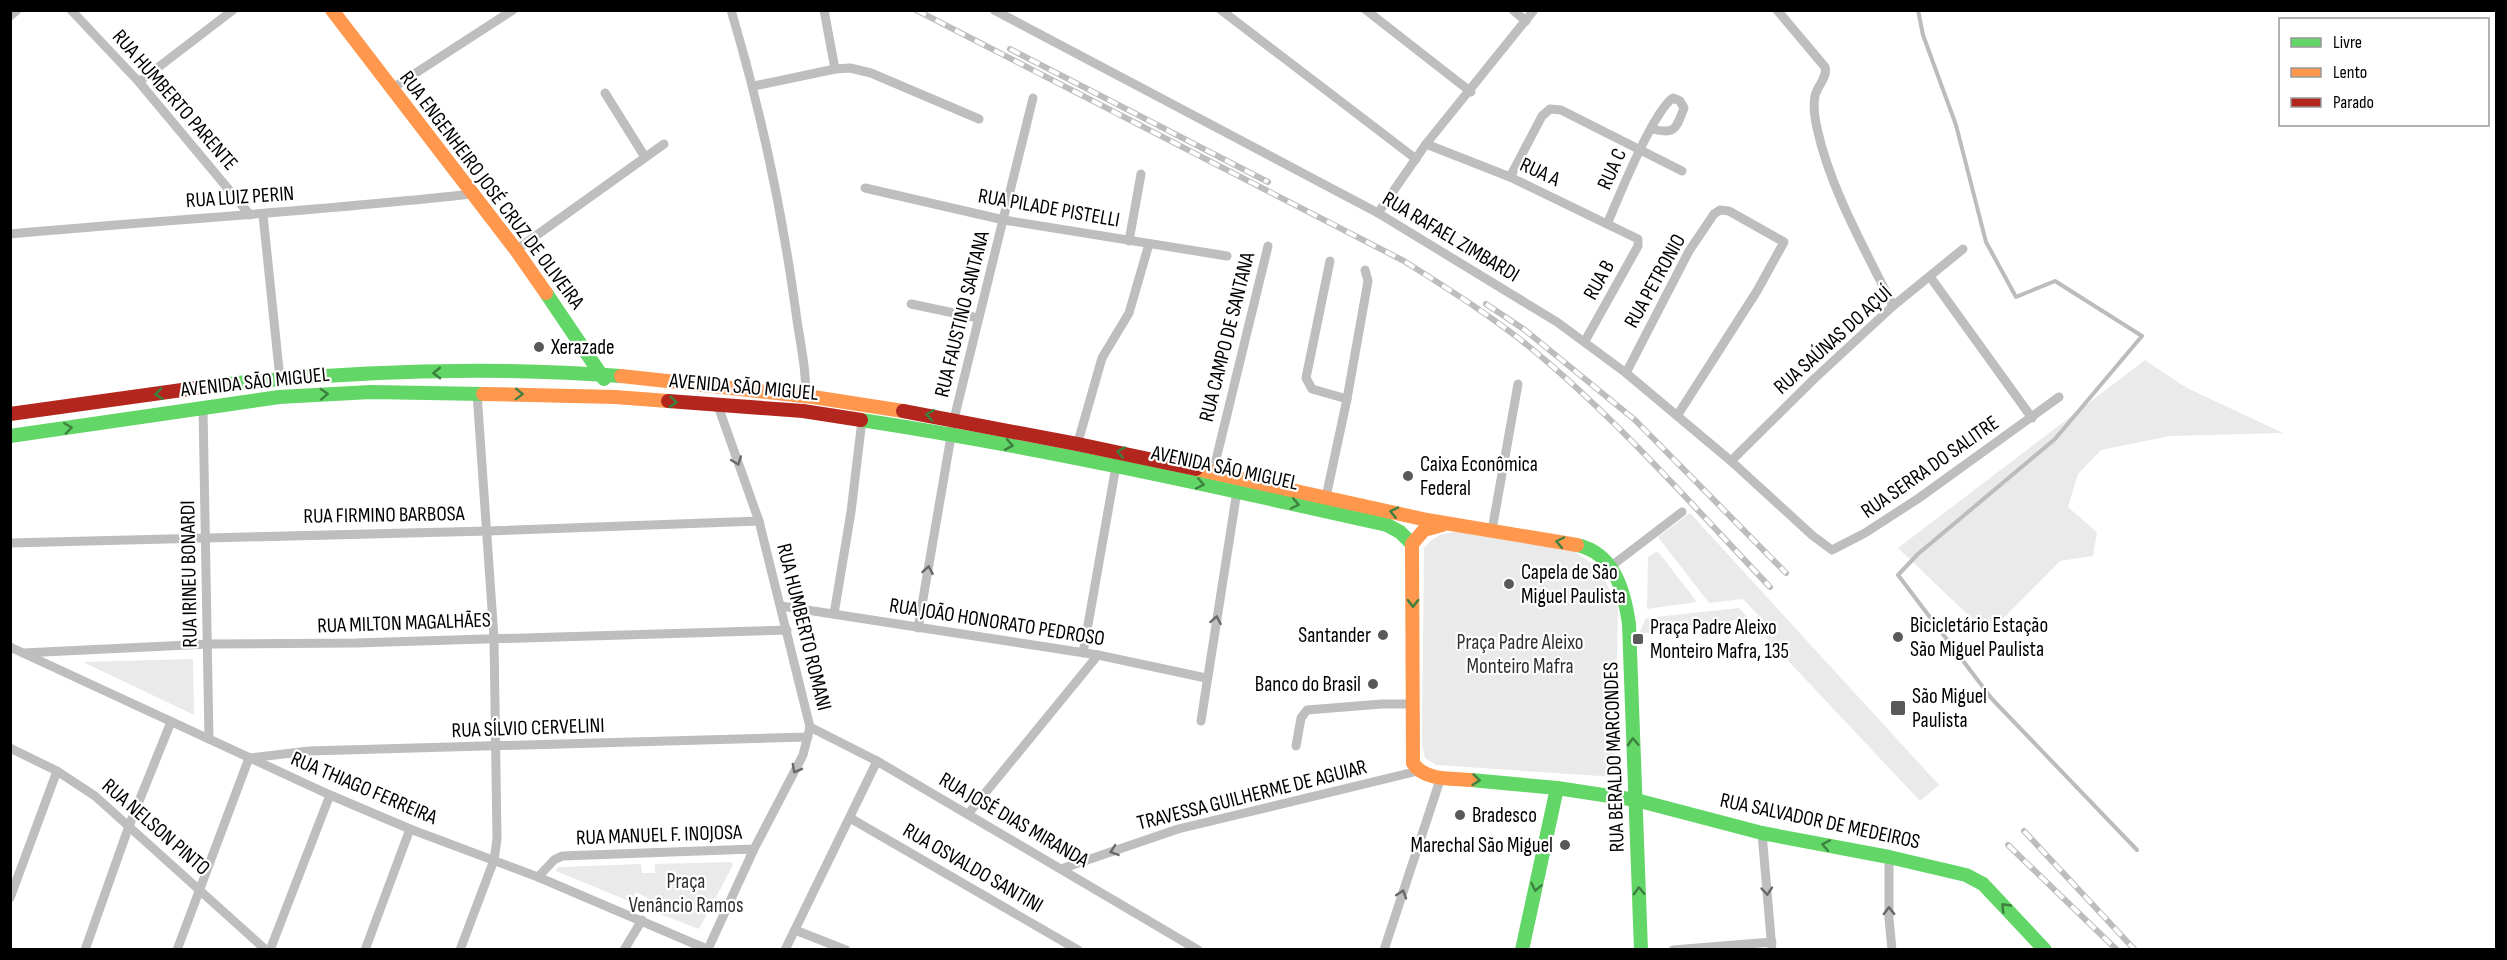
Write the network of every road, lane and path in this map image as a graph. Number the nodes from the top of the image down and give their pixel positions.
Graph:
1 (17, 10) edge
2 (71, 10) edge
3 (233, 10) edge
4 (332, 10) edge
5 (513, 10) edge
6 (731, 10) edge
7 (824, 10) edge
8 (994, 10) edge
9 (1221, 10) edge
10 (1366, 10) edge
11 (1513, 10) edge
12 (1534, 10) edge
13 (1777, 10) edge
14 (10, 16) edge
15 (1526, 21) junction
16 (835, 69) junction
17 (139, 82) junction
18 (754, 86) junction
19 (391, 89) junction
20 (1470, 92) junction
21 (605, 93) dead end
22 (1034, 98) dead end
23 (979, 119) dead end
24 (1652, 129) dead end
25 (664, 144) dead end
26 (1426, 144) junction
27 (1640, 151) junction
28 (645, 157) junction
29 (1416, 159) junction
30 (1682, 171) dead end
31 (1141, 174) dead end
32 (1510, 177) junction
33 (865, 188) dead end
34 (472, 194) junction
35 (1378, 213) junction
36 (250, 215) junction
37 (263, 215) junction
38 (1005, 220) junction
39 (1607, 224) junction
40 (10, 234) edge
41 (1635, 237) joint
42 (1129, 241) junction
43 (1149, 244) junction
44 (1268, 246) dead end
45 (1963, 249) dead end
46 (516, 250) junction
47 (1227, 256) dead end
48 (1330, 261) dead end
49 (1365, 270) dead end
50 (1930, 278) junction
51 (911, 304) dead end
52 (1893, 306) junction
53 (978, 318) junction
54 (1585, 341) junction
55 (1626, 373) junction
56 (601, 375) junction
57 (280, 379) junction
58 (1518, 384) dead end
59 (477, 393) junction
60 (805, 394) junction
61 (615, 397) junction
62 (2060, 397) dead end
63 (1347, 399) junction
64 (718, 406) junction
65 (203, 408) junction
66 (803, 411) junction
67 (10, 414) edge
68 (1677, 416) junction
69 (2032, 418) junction
70 (954, 419) junction
71 (862, 420) junction
72 (951, 434) junction
73 (10, 436) edge
74 (1078, 442) junction
75 (1731, 461) junction
76 (1116, 466) junction
77 (1213, 472) junction
78 (1238, 491) junction
79 (1326, 496) junction
80 (1682, 512) dead end
81 (759, 521) junction
82 (1451, 524) junction
83 (1492, 530) junction
84 (488, 531) junction
85 (205, 538) junction
86 (10, 543) edge
87 (1412, 544) junction
88 (1847, 544) joint
89 (1610, 567) junction
90 (781, 606) junction
91 (834, 614) junction
92 (918, 628) junction
93 (787, 630) junction
94 (494, 638) junction
95 (209, 644) junction
96 (10, 647) edge
97 (23, 653) junction
98 (1083, 653) junction
99 (1098, 655) junction
100 (1206, 678) junction
101 (1412, 704) junction
102 (1201, 720) dead end
103 (171, 722) junction
104 (810, 727) junction
105 (808, 737) junction
106 (209, 740) junction
107 (1296, 746) dead end
108 (496, 747) junction
109 (10, 748) edge
110 (249, 758) junction
111 (877, 761) junction
112 (57, 771) junction
113 (1418, 771) junction
114 (1441, 777) junction
115 (1557, 788) junction
116 (330, 795) junction
117 (1636, 800) junction
118 (968, 814) junction
119 (850, 818) junction
120 (129, 826) junction
121 (410, 829) junction
122 (1762, 833) junction
123 (754, 849) junction
124 (1889, 857) junction
125 (495, 860) junction
126 (1061, 868) junction
127 (538, 877) junction
128 (200, 890) junction
129 (10, 898) edge
130 (642, 920) junction
131 (795, 930) junction
132 (1772, 946) edge
133 (708, 949) edge
134 (85, 950) edge
135 (177, 950) edge
136 (268, 950) edge
137 (365, 950) edge
138 (460, 950) edge
139 (624, 950) edge
140 (784, 950) edge
141 (846, 950) edge
142 (1078, 950) edge
143 (1198, 950) edge
144 (1384, 950) edge
145 (1522, 950) edge
146 (1641, 950) edge
147 (1673, 950) edge
148 (1892, 950) edge
149 (2045, 950) edge

1 - 14 street
2 - 17 street, RUA HUMBERTO PARENTE
3 - 17 street
4 - 19 main road, RUA ENGENHEIRO JOSÉ CRUZ DE OLIVEIRA
5 - 19 street
6 - 18 street
7 - 16 street
8 - 35 street, RUA RAFAEL ZIMBARDI
9 - 29 street
10 - 20 street
11 - 15 street
12 - 15 street
13 - 52 street
15 - 20 street
16 - 18 street
16 - 23 street
17 - 36 street, RUA HUMBERTO PARENTE
18 - 60 street
19 - 34 main road, RUA ENGENHEIRO JOSÉ CRUZ DE OLIVEIRA
20 - 26 street
21 - 28 street
22 - 38 street, RUA FAUSTINO SANTANA
24 - 27 street, RUA C
25 - 28 street
26 - 29 street
26 - 32 street, RUA A
27 - 30 street
27 - 32 street
27 - 39 street, RUA C
28 - 46 street
29 - 35 street
31 - 42 street
32 - 39 street, RUA A
33 - 38 street, RUA PILADE PISTELLI
34 - 37 street, RUA LUIZ PERIN
34 - 46 main road, RUA ENGENHEIRO JOSÉ CRUZ DE OLIVEIRA
35 - 54 street, RUA RAFAEL ZIMBARDI
36 - 37 street, RUA LUIZ PERIN
36 - 40 street, RUA LUIZ PERIN
37 - 57 street
38 - 42 street, RUA PILADE PISTELLI
38 - 53 street, RUA FAUSTINO SANTANA
39 - 41 street, RUA A
41 - 54 street, RUA B
42 - 43 street, RUA PILADE PISTELLI
43 - 47 street, RUA PILADE PISTELLI
43 - 74 street
44 - 77 street, RUA CAMPO DE SANTANA
45 - 50 street, RUA SAÚNAS DO AÇUÍ
46 - 56 main road, RUA ENGENHEIRO JOSÉ CRUZ DE OLIVEIRA
48 - 63 street
49 - 63 street
50 - 52 street, RUA SAÚNAS DO AÇUÍ
50 - 69 street, RUA SERRA DO SALITRE
51 - 53 street
52 - 75 street, RUA SAÚNAS DO AÇUÍ
53 - 70 street, RUA FAUSTINO SANTANA
54 - 55 street, RUA RAFAEL ZIMBARDI
55 - 68 street, RUA RAFAEL ZIMBARDI
55 - 68 street, RUA PETRONIO
56 -> 57 main road, AVENIDA SÃO MIGUEL
56 - 60 main road, AVENIDA SÃO MIGUEL
56 - 61 main road, RUA ENGENHEIRO JOSÉ CRUZ DE OLIVEIRA
57 -> 67 main road, AVENIDA SÃO MIGUEL
58 - 83 street
59 -> 61 main road, AVENIDA SÃO MIGUEL
65 -> 59 main road, AVENIDA SÃO MIGUEL
59 - 84 street
60 - 66 street
70 -> 60 main road, AVENIDA SÃO MIGUEL
61 -> 64 main road, AVENIDA SÃO MIGUEL
62 - 69 street, RUA SERRA DO SALITRE
63 - 79 street
64 - 66 main road, AVENIDA SÃO MIGUEL
64 -> 81 street, RUA HUMBERTO ROMANI
73 -> 65 main road, AVENIDA SÃO MIGUEL
65 - 85 street, RUA IRINEU BONARDI
66 - 71 main road, AVENIDA SÃO MIGUEL
68 - 75 street, RUA RAFAEL ZIMBARDI
69 - 88 street, RUA SERRA DO SALITRE
70 - 72 street, RUA FAUSTINO SANTANA
70 - 74 main road, AVENIDA SÃO MIGUEL
71 - 72 main road, AVENIDA SÃO MIGUEL
71 - 91 street
72 -> 76 main road, AVENIDA SÃO MIGUEL
92 -> 72 street, RUA FAUSTINO SANTANA
77 -> 74 main road, AVENIDA SÃO MIGUEL
75 - 88 street, RUA RAFAEL ZIMBARDI
76 -> 78 main road, AVENIDA SÃO MIGUEL
76 - 98 street
77 - 79 main road, AVENIDA SÃO MIGUEL
78 -> 87 main road, AVENIDA SÃO MIGUEL
100 -> 78 street
82 -> 79 main road, AVENIDA SÃO MIGUEL
80 - 89 street
81 - 84 street, RUA FIRMINO BARBOSA
81 - 90 street, RUA HUMBERTO ROMANI
82 - 83 main road, AVENIDA SÃO MIGUEL
82 - 87 main road, AVENIDA SÃO MIGUEL
89 -> 83 main road, AVENIDA SÃO MIGUEL
84 - 85 street, RUA FIRMINO BARBOSA
84 - 94 street
85 - 86 street, RUA FIRMINO BARBOSA
85 - 95 street, RUA IRINEU BONARDI
87 -> 101 main road
117 -> 89 main road, RUA BERALDO MARCONDES
90 - 91 street, RUA JOÃO HONORATO PEDROSO
90 - 93 street, RUA HUMBERTO ROMANI
91 - 92 street, RUA JOÃO HONORATO PEDROSO
92 - 98 street, RUA JOÃO HONORATO PEDROSO
93 - 94 street, RUA MILTON MAGALHÃES
93 - 104 street, RUA HUMBERTO ROMANI
94 - 95 street, RUA MILTON MAGALHÃES
94 - 108 street
95 - 97 street, RUA MILTON MAGALHÃES
95 - 106 street, RUA IRINEU BONARDI
96 - 97 street, RUA THIAGO FERREIRA
97 - 103 street, RUA THIAGO FERREIRA
98 - 99 street, RUA JOÃO HONORATO PEDROSO
99 - 100 street, RUA JOÃO HONORATO PEDROSO
99 - 118 street
100 - 102 street
101 - 107 street
101 - 113 main road
103 - 106 street, RUA THIAGO FERREIRA
103 - 120 street
104 - 105 street, RUA HUMBERTO ROMANI
104 - 111 street, RUA JOSÉ DIAS MIRANDA
105 - 108 street, RUA SÍLVIO CERVELINI
105 -> 123 street, RUA HUMBERTO ROMANI
106 - 110 street, RUA THIAGO FERREIRA
108 - 110 street, RUA SÍLVIO CERVELINI
108 - 125 street
109 - 112 street, RUA NELSON PINTO
110 - 116 street, RUA THIAGO FERREIRA
110 - 128 street
111 - 118 street, RUA JOSÉ DIAS MIRANDA
111 - 119 street
112 - 120 street, RUA NELSON PINTO
112 - 129 street
113 - 114 main road
113 -> 126 street, TRAVESSA GUILHERME DE AGUIAR
114 -> 115 main road
144 -> 114 street
115 - 117 main road, RUA SALVADOR DE MEDEIROS
115 -> 145 main road
116 - 121 street, RUA THIAGO FERREIRA
116 - 136 street
117 - 122 main road, RUA SALVADOR DE MEDEIROS
146 -> 117 main road, RUA BERALDO MARCONDES
118 - 126 street, RUA JOSÉ DIAS MIRANDA
119 - 131 street
119 - 142 street, RUA OSVALDO SANTINI
120 - 128 street, RUA NELSON PINTO
120 - 134 street
121 - 125 street, RUA THIAGO FERREIRA
121 - 137 street
124 -> 122 main road, RUA SALVADOR DE MEDEIROS
122 -> 132 street
123 - 127 street, RUA MANUEL F. INOJOSA
123 - 133 street, RUA HUMBERTO ROMANI
148 -> 124 street
149 -> 124 main road, RUA SALVADOR DE MEDEIROS
125 - 127 street, RUA THIAGO FERREIRA
125 - 138 street
126 - 143 street, RUA JOSÉ DIAS MIRANDA
127 - 130 street, RUA THIAGO FERREIRA
128 - 135 street
128 - 136 street, RUA NELSON PINTO
130 - 133 street, RUA THIAGO FERREIRA
130 - 139 street
131 - 140 street
131 - 141 street
132 - 147 street

